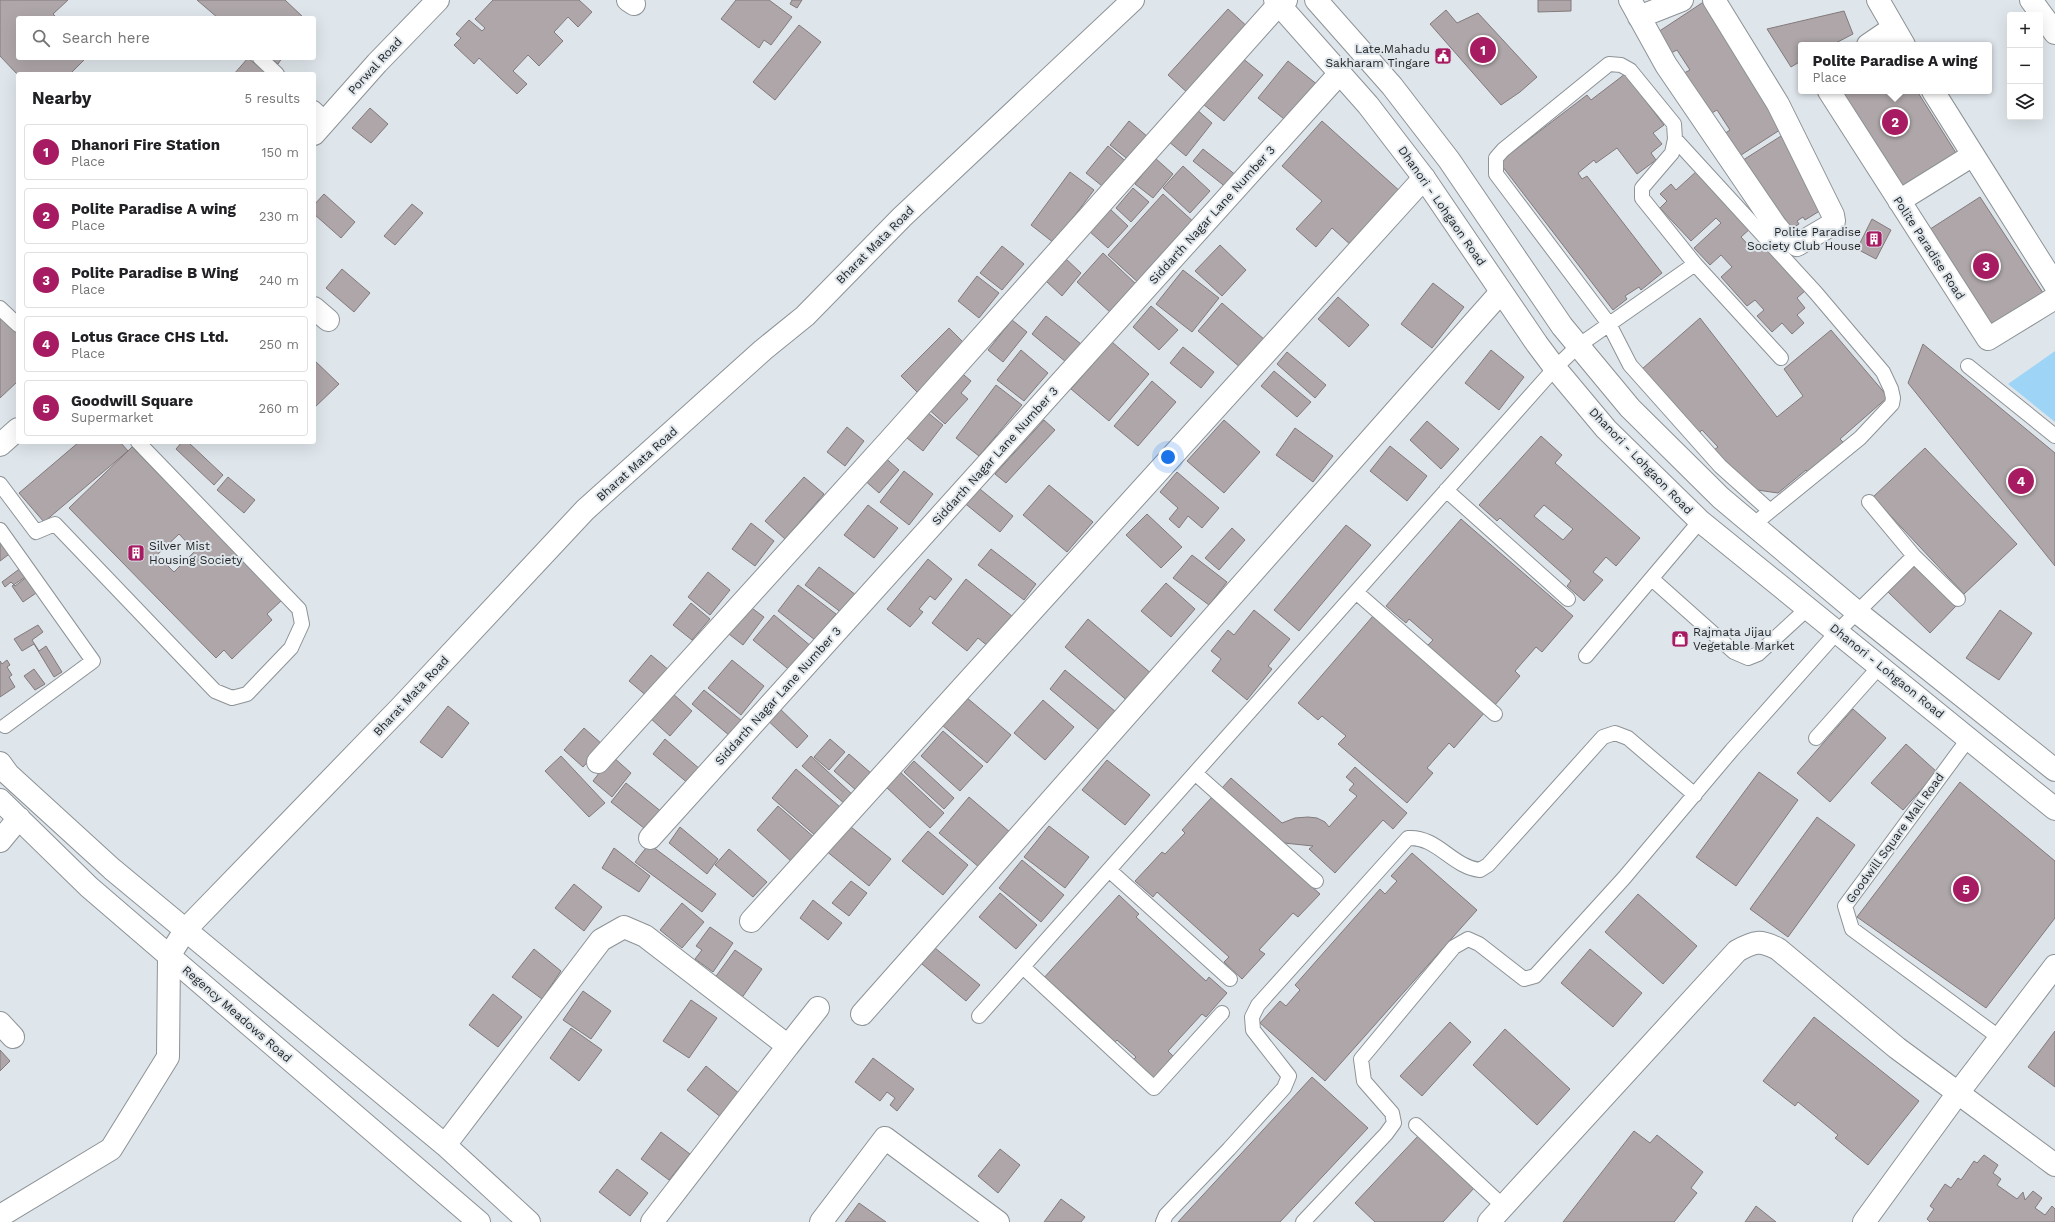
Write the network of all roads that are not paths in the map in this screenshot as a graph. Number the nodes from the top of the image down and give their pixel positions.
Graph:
1 (438, 0) edge
2 (1134, 0) edge
3 (1316, 0) edge
4 (1682, 0) edge
5 (1714, 0) edge
6 (1878, 0) edge
7 (2031, 0) edge
8 (1280, 1) edge
9 (1635, 8) edge
10 (2055, 33) edge
11 (1899, 36) edge
12 (1878, 42) edge
13 (262, 60) edge
14 (275, 72) edge
15 (1340, 73) junction
16 (1831, 94) edge
17 (1935, 94) edge
18 (318, 121) edge
19 (1674, 139) junction
20 (1973, 155) junction
21 (1424, 178) junction
22 (1899, 201) junction
23 (1695, 264) junction
24 (2055, 285) edge
25 (1501, 292) junction
26 (2055, 298) edge
27 (0, 308) edge
28 (16, 323) edge
29 (1609, 324) junction
30 (1578, 346) junction
31 (1781, 358) dead end
32 (1968, 366) dead end
33 (1555, 368) junction
34 (16, 431) edge
35 (2055, 436) edge
36 (140, 444) edge
37 (0, 445) edge
38 (0, 484) edge
39 (1446, 490) junction
40 (1869, 502) dead end
41 (1769, 510) junction
42 (1700, 521) junction
43 (1753, 525) junction
44 (0, 530) edge
45 (1914, 556) junction
46 (1652, 579) junction
47 (1356, 592) junction
48 (1568, 599) dead end
49 (1958, 599) dead end
50 (1808, 608) junction
51 (1857, 612) junction
52 (1838, 631) junction
53 (1586, 656) dead end
54 (1880, 666) junction
55 (1495, 714) dead end
56 (5, 726) dead end
57 (1816, 738) dead end
58 (1969, 738) junction
59 (598, 762) dead end
60 (0, 763) edge
61 (2055, 770) edge
62 (1195, 772) junction
63 (1694, 795) junction
64 (0, 800) edge
65 (2055, 809) edge
66 (19, 818) junction
67 (650, 838) dead end
68 (0, 840) edge
69 (1109, 870) junction
70 (1316, 882) dead end
71 (751, 921) dead end
72 (186, 929) junction
73 (169, 956) junction
74 (2055, 966) edge
75 (1023, 967) junction
76 (1230, 979) dead end
77 (818, 1008) dead end
78 (1222, 1012) dead end
79 (862, 1014) dead end
80 (980, 1016) dead end
81 (2000, 1038) junction
82 (788, 1046) junction
83 (1958, 1093) junction
84 (1416, 1125) dead end
85 (445, 1145) junction
86 (2055, 1165) edge
87 (1496, 1214) edge
88 (0, 1216) edge
89 (479, 1222) edge
90 (530, 1222) edge
91 (652, 1222) edge
92 (821, 1222) edge
93 (998, 1222) edge
94 (1163, 1222) edge
95 (1304, 1222) edge
96 (1864, 1222) edge

1 - 18 street, Porwal Road
2 - 72 street, Bharat Mata Road
3 - 30 street
4 - 9 street
5 - 9 street
6 - 11 street
7 - 10 street
8 - 15 street, Dhanori - Lohgaon Road
8 - 59 street
11 - 12 street
13 - 14 lane
15 - 21 street, Dhanori - Lohgaon Road
15 - 67 street, Siddarth Nagar Lane Number 3
16 - 22 street, Polite Paradise Road
17 - 20 street
19 - 23 lane
19 - 29 lane
19 - 41 lane
20 - 22 street
20 - 24 street
21 - 25 street, Dhanori - Lohgaon Road
21 - 71 street
22 - 26 street, Polite Paradise Road
23 - 29 lane
23 - 31 lane
25 - 33 street, Dhanori - Lohgaon Road
25 - 79 street
27 - 28 lane
29 - 30 lane
29 - 41 lane
30 - 33 lane
30 - 43 street
32 - 35 lane
33 - 39 lane
33 - 42 street, Dhanori - Lohgaon Road
34 - 37 street
36 - 38 lane
39 - 47 lane
39 - 48 lane
40 - 45 lane
41 - 43 lane
42 - 46 lane
42 - 50 street, Dhanori - Lohgaon Road
43 - 51 street
44 - 56 lane
45 - 49 lane
45 - 51 lane
46 - 50 lane
46 - 53 lane
47 - 55 lane
47 - 62 lane
50 - 52 street, Dhanori - Lohgaon Road
51 - 52 lane
51 - 61 street
52 - 54 street, Dhanori - Lohgaon Road
52 - 63 lane
54 - 57 lane
54 - 58 street, Dhanori - Lohgaon Road
58 - 65 street, Dhanori - Lohgaon Road
58 - 81 lane, Goodwill Square Mall Road
60 - 72 street
62 - 69 lane
62 - 70 lane
63 - 94 lane
63 - 95 lane
64 - 66 street, Regency Meadows Road
66 - 68 street
66 - 73 street, Regency Meadows Road
69 - 75 lane
69 - 76 lane
72 - 73 street, Bharat Mata Road
72 - 85 street
73 - 88 street
73 - 89 street, Regency Meadows Road
74 - 81 street
75 - 78 lane
75 - 80 lane
77 - 82 street
81 - 83 street
82 - 85 street
82 - 91 street
83 - 86 street
83 - 87 street
83 - 96 street
84 - 87 lane
85 - 90 street
92 - 93 street

